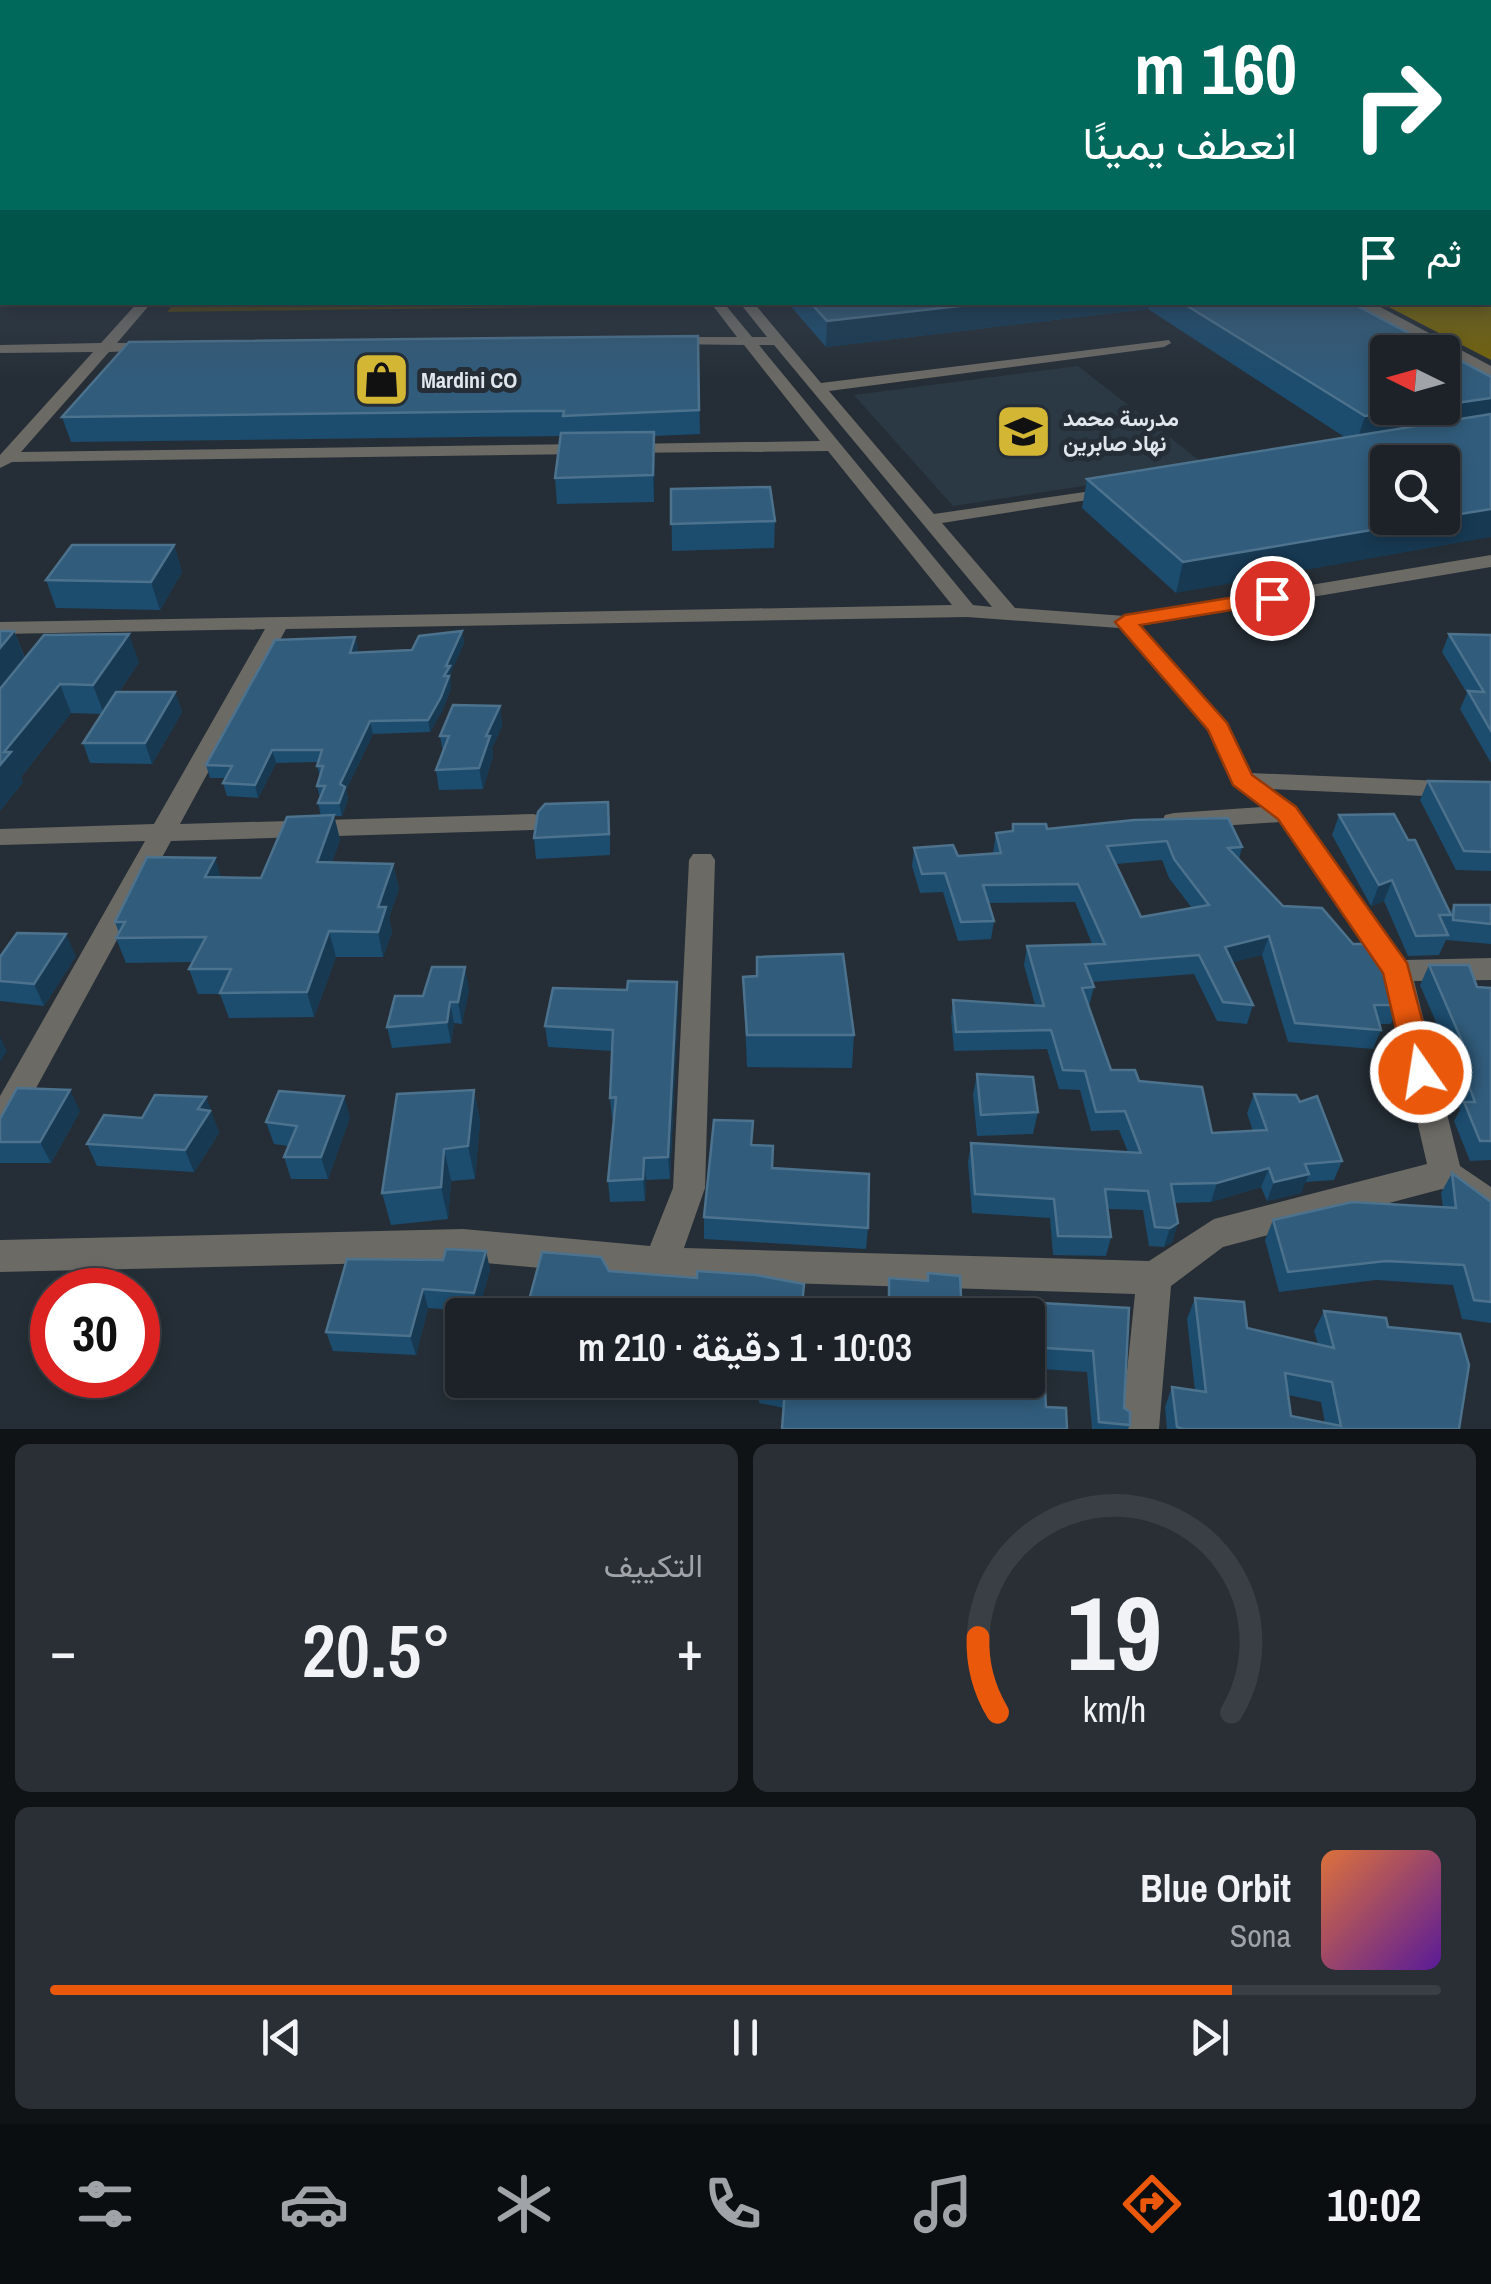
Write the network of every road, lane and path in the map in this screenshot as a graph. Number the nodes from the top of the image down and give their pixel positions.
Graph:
1 (143, 305) edge
2 (719, 305) edge
3 (747, 305) edge
4 (1352, 307) edge
5 (1397, 335) edge
6 (748, 340) junction
7 (777, 341) junction
8 (654, 342) edge
9 (1164, 343) dead end
10 (173, 347) edge
11 (105, 348) junction
12 (0, 349) edge
13 (1460, 372) edge
14 (1491, 373) edge
15 (817, 388) junction
16 (1491, 388) edge
17 (834, 446) junction
18 (4, 461) edge
19 (1142, 486) edge
20 (929, 520) junction
21 (1491, 562) edge
22 (967, 610) junction
23 (1008, 613) junction
24 (1125, 622) junction
25 (280, 623) junction
26 (67, 626) junction
27 (0, 628) edge
28 (44, 655) edge
29 (1242, 780) junction
30 (1491, 791) edge
31 (1287, 813) junction
32 (533, 822) edge
33 (1152, 822) edge
34 (161, 836) junction
35 (0, 837) edge
36 (702, 860) dead end
37 (1491, 969) edge
38 (1396, 971) junction
39 (2, 1117) edge
40 (1446, 1174) junction
41 (1491, 1205) edge
42 (0, 1256) edge
43 (661, 1263) junction
44 (1154, 1278) junction
45 (1140, 1429) edge

1 - 11 street
2 - 6 street
3 - 7 street
4 - 5 street
4 - 14 street
6 - 7 street
6 - 8 street
6 - 17 street
7 - 15 street
9 - 15 street
10 - 11 street
11 - 12 street
11 - 18 street
13 - 16 street
15 - 20 street
17 - 18 street
17 - 22 street
19 - 20 street
20 - 23 street
21 - 24 street
22 - 23 street
22 - 25 street
23 - 24 street
24 - 29 street
25 - 26 street
25 - 34 street
26 - 27 street
26 - 28 street
29 - 30 street
29 - 31 street
31 - 33 street
31 - 38 street
32 - 34 street
34 - 35 street
34 - 39 street
36 - 43 street
37 - 38 street
38 - 40 street
40 - 41 street
40 - 44 street
42 - 43 street
43 - 44 street
44 - 45 street

